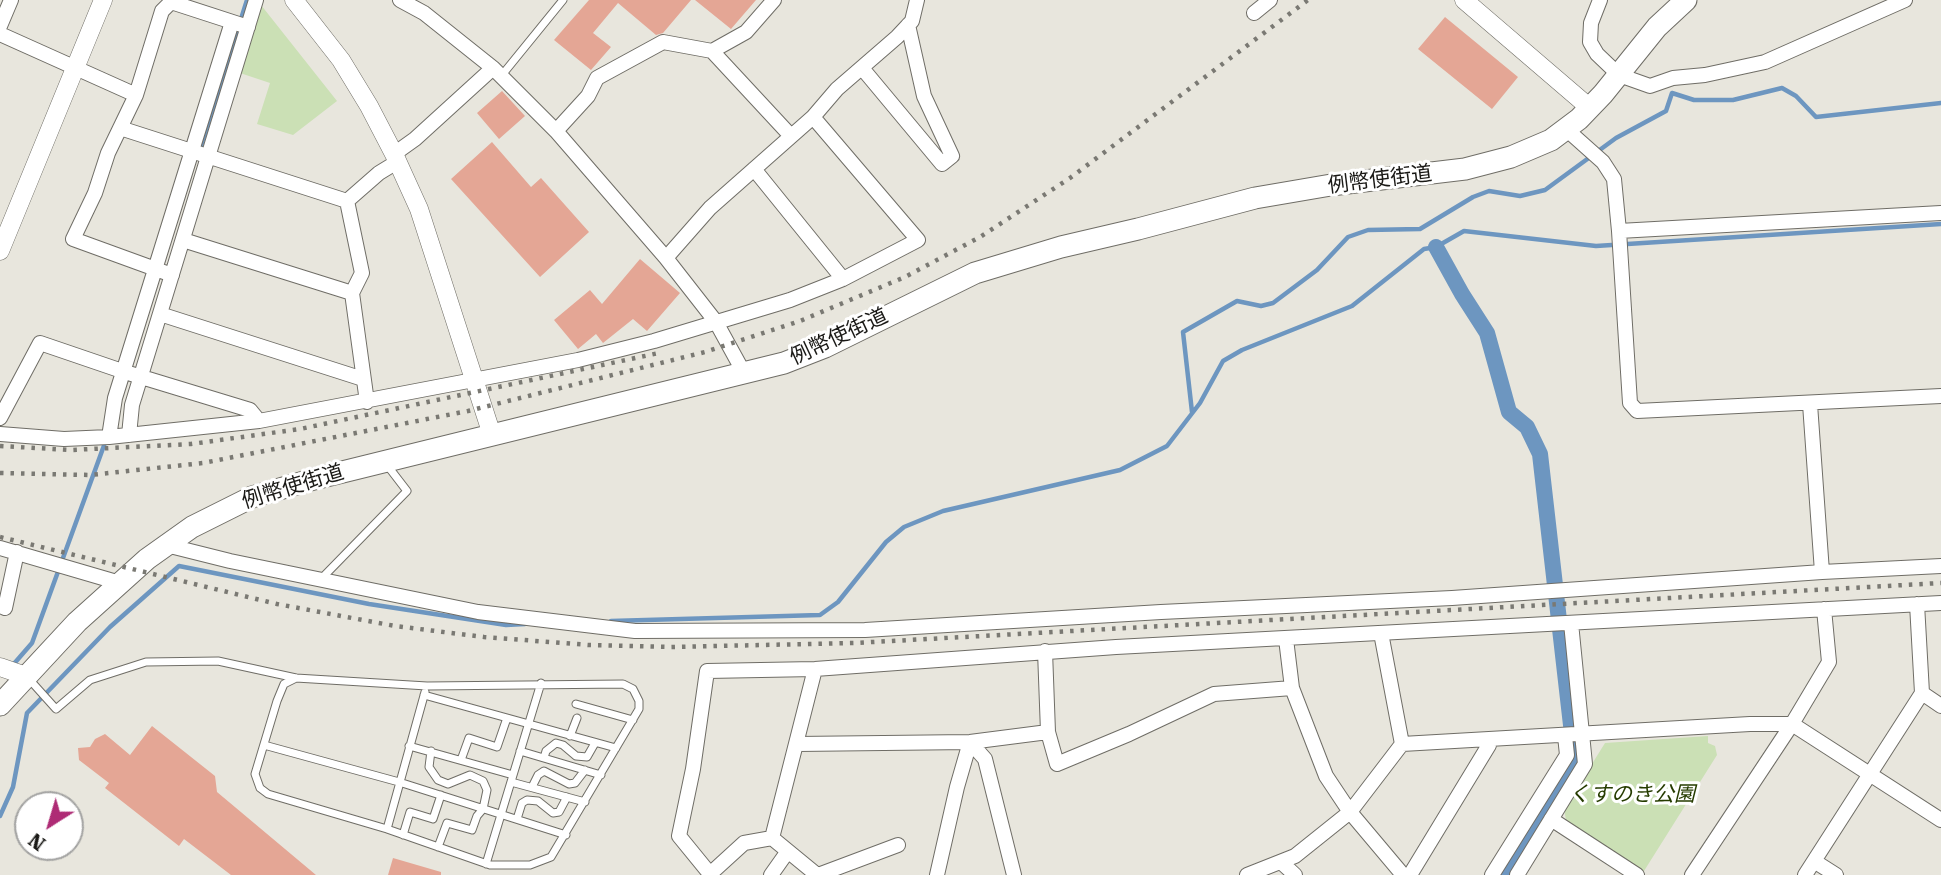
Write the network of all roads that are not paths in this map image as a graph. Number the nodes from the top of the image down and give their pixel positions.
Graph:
1 (11, 0) edge
2 (103, 0) edge
3 (257, 0) edge
4 (294, 0) edge
5 (400, 0) edge
6 (563, 0) edge
7 (774, 0) edge
8 (917, 0) edge
9 (1270, 0) edge
10 (1464, 0) edge
11 (1600, 0) edge
12 (1686, 0) edge
13 (1905, 0) edge
14 (1254, 13) dead end
15 (232, 22) junction
16 (908, 24) junction
17 (0, 26) edge
18 (248, 27) junction
19 (0, 34) edge
20 (712, 51) junction
21 (862, 68) junction
22 (76, 69) junction
23 (498, 72) junction
24 (1619, 75) junction
25 (136, 95) junction
26 (1590, 108) junction
27 (813, 117) junction
28 (120, 128) junction
29 (1566, 129) junction
30 (556, 131) junction
31 (790, 135) junction
32 (193, 152) junction
33 (209, 156) junction
34 (396, 158) junction
35 (754, 169) junction
36 (346, 201) junction
37 (1941, 213) edge
38 (1619, 232) junction
39 (183, 240) junction
40 (1, 246) edge
41 (666, 257) junction
42 (157, 269) junction
43 (172, 275) junction
44 (843, 279) junction
45 (352, 293) junction
46 (160, 314) junction
47 (716, 322) junction
48 (125, 372) junction
49 (744, 373) junction
50 (141, 377) junction
51 (363, 379) junction
52 (474, 381) junction
53 (1941, 396) edge
54 (367, 402) junction
55 (1810, 404) junction
56 (0, 418) edge
57 (259, 421) junction
58 (0, 434) edge
59 (129, 435) junction
60 (492, 435) junction
61 (108, 437) junction
62 (384, 461) junction
63 (166, 545) junction
64 (0, 548) edge
65 (18, 552) junction
66 (1941, 566) edge
67 (1822, 572) junction
68 (321, 580) junction
69 (120, 583) junction
70 (1941, 603) edge
71 (1917, 604) junction
72 (0, 606) edge
73 (1824, 609) junction
74 (1571, 623) junction
75 (1381, 633) junction
76 (1286, 639) junction
77 (1045, 651) junction
78 (0, 667) edge
79 (815, 668) junction
80 (26, 676) junction
81 (296, 678) junction
82 (541, 683) junction
83 (427, 686) junction
84 (1292, 688) junction
85 (1922, 693) junction
86 (424, 695) junction
87 (576, 704) dead end
88 (0, 705) edge
89 (1941, 706) edge
90 (507, 718) junction
91 (577, 718) dead end
92 (633, 720) junction
93 (1792, 724) junction
94 (1048, 732) junction
95 (1581, 733) junction
96 (570, 736) junction
97 (1565, 736) junction
98 (1489, 738) junction
99 (970, 741) junction
100 (595, 743) junction
101 (797, 744) junction
102 (1402, 744) junction
103 (264, 745) junction
104 (410, 746) junction
105 (617, 748) junction
106 (431, 751) junction
107 (520, 751) junction
108 (544, 758) junction
109 (461, 760) junction
110 (584, 770) junction
111 (601, 775) junction
112 (1870, 775) junction
113 (512, 778) junction
114 (399, 782) junction
115 (532, 787) junction
116 (441, 795) junction
117 (567, 797) junction
118 (586, 802) junction
119 (482, 809) junction
120 (1350, 812) junction
121 (1551, 819) junction
122 (517, 820) junction
123 (1941, 820) edge
124 (387, 830) junction
125 (403, 835) junction
126 (566, 835) junction
127 (772, 838) junction
128 (898, 845) dead end
129 (438, 847) junction
130 (788, 852) junction
131 (1814, 860) junction
132 (1281, 862) junction
133 (486, 864) junction
134 (710, 875) edge
135 (771, 875) edge
136 (817, 875) edge
137 (937, 875) edge
138 (1014, 875) edge
139 (1247, 875) edge
140 (1294, 875) edge
141 (1403, 875) edge
142 (1410, 875) edge
143 (1492, 875) edge
144 (1517, 875) edge
145 (1637, 875) edge
146 (1692, 875) edge
147 (1805, 875) edge
148 (1836, 875) edge

1 - 17 street
2 - 22 street
3 - 18 street
4 - 34 street
5 - 23 street
6 - 23 lane
7 - 20 street
8 - 16 street
9 - 14 street
10 - 26 street
11 - 24 street
12 - 24 main road, 例幣使街道
13 - 24 street
15 - 18 street
15 - 25 street
15 - 32 street
16 - 21 street
16 - 21 street
18 - 33 street
19 - 22 street
20 - 30 street
20 - 31 street
21 - 27 street
22 - 25 street
22 - 40 street
23 - 30 street
23 - 34 street
24 - 26 main road, 例幣使街道
25 - 28 street
26 - 29 main road, 例幣使街道
27 - 31 street
27 - 44 street
28 - 32 street
28 - 42 street
29 - 38 street
29 - 49 main road, 例幣使街道
30 - 41 street
31 - 35 street
32 - 33 street
32 - 42 street
33 - 36 street
33 - 39 street
34 - 36 street
34 - 52 street
35 - 41 street
35 - 44 street
36 - 45 street
37 - 38 street
38 - 55 street
39 - 43 street
39 - 45 street
41 - 47 street
42 - 43 street
42 - 48 street
43 - 46 street
44 - 47 street
45 - 51 street
46 - 50 street
46 - 51 street
47 - 49 street
47 - 52 street
48 - 50 street
48 - 56 street
48 - 61 street
49 - 60 main road, 例幣使街道
50 - 57 street
50 - 59 street
51 - 54 street
52 - 54 street
52 - 60 street
53 - 55 street
54 - 57 street
55 - 67 street
57 - 59 street
58 - 61 street
59 - 61 street
60 - 62 main road, 例幣使街道
62 - 63 main road, 例幣使街道
62 - 68 lane
63 - 68 street
63 - 69 main road, 例幣使街道
64 - 65 street
65 - 69 street
65 - 72 street
66 - 67 street
67 - 68 street
69 - 80 main road, 例幣使街道
70 - 71 street
71 - 73 street
71 - 85 street
73 - 74 street
73 - 93 street
74 - 75 street
74 - 95 street
75 - 76 street
75 - 102 street
76 - 77 street
76 - 84 street
77 - 79 street
77 - 94 street
78 - 80 street
79 - 101 street
79 - 134 street
80 - 81 lane
80 - 88 main road, 例幣使街道
81 - 83 lane
81 - 103 lane
82 - 83 lane
82 - 92 lane
82 - 107 lane
83 - 86 lane
84 - 94 street
84 - 120 street
85 - 89 street
85 - 112 street
86 - 90 lane
86 - 104 lane
87 - 92 lane
90 - 96 lane
90 - 109 lane
91 - 96 lane
92 - 105 lane
93 - 95 street
93 - 112 street
93 - 146 street
94 - 99 street
95 - 97 street
95 - 121 street
96 - 100 lane
97 - 98 street
97 - 143 street
98 - 102 street
98 - 142 street
99 - 101 street
99 - 137 street
99 - 138 street
100 - 105 lane
100 - 108 lane
101 - 127 street
102 - 120 street
103 - 114 lane
103 - 124 lane
104 - 106 lane
104 - 114 lane
105 - 111 lane
106 - 109 lane
106 - 119 lane
107 - 108 lane
107 - 113 lane
108 - 110 lane
109 - 113 lane
110 - 111 lane
110 - 115 lane
111 - 118 lane
112 - 123 street
112 - 131 street
113 - 115 lane
113 - 133 lane
114 - 116 lane
114 - 124 lane
115 - 117 lane
116 - 119 lane
116 - 125 lane
117 - 118 lane
117 - 122 lane
118 - 126 lane
119 - 122 lane
119 - 129 lane
120 - 132 street
120 - 141 street
121 - 144 street
121 - 145 street
122 - 126 lane
124 - 125 lane
125 - 129 lane
126 - 133 lane
127 - 130 street
127 - 134 street
128 - 136 street
129 - 133 lane
130 - 135 street
130 - 136 street
131 - 147 street
131 - 148 street
132 - 139 street
132 - 140 street

